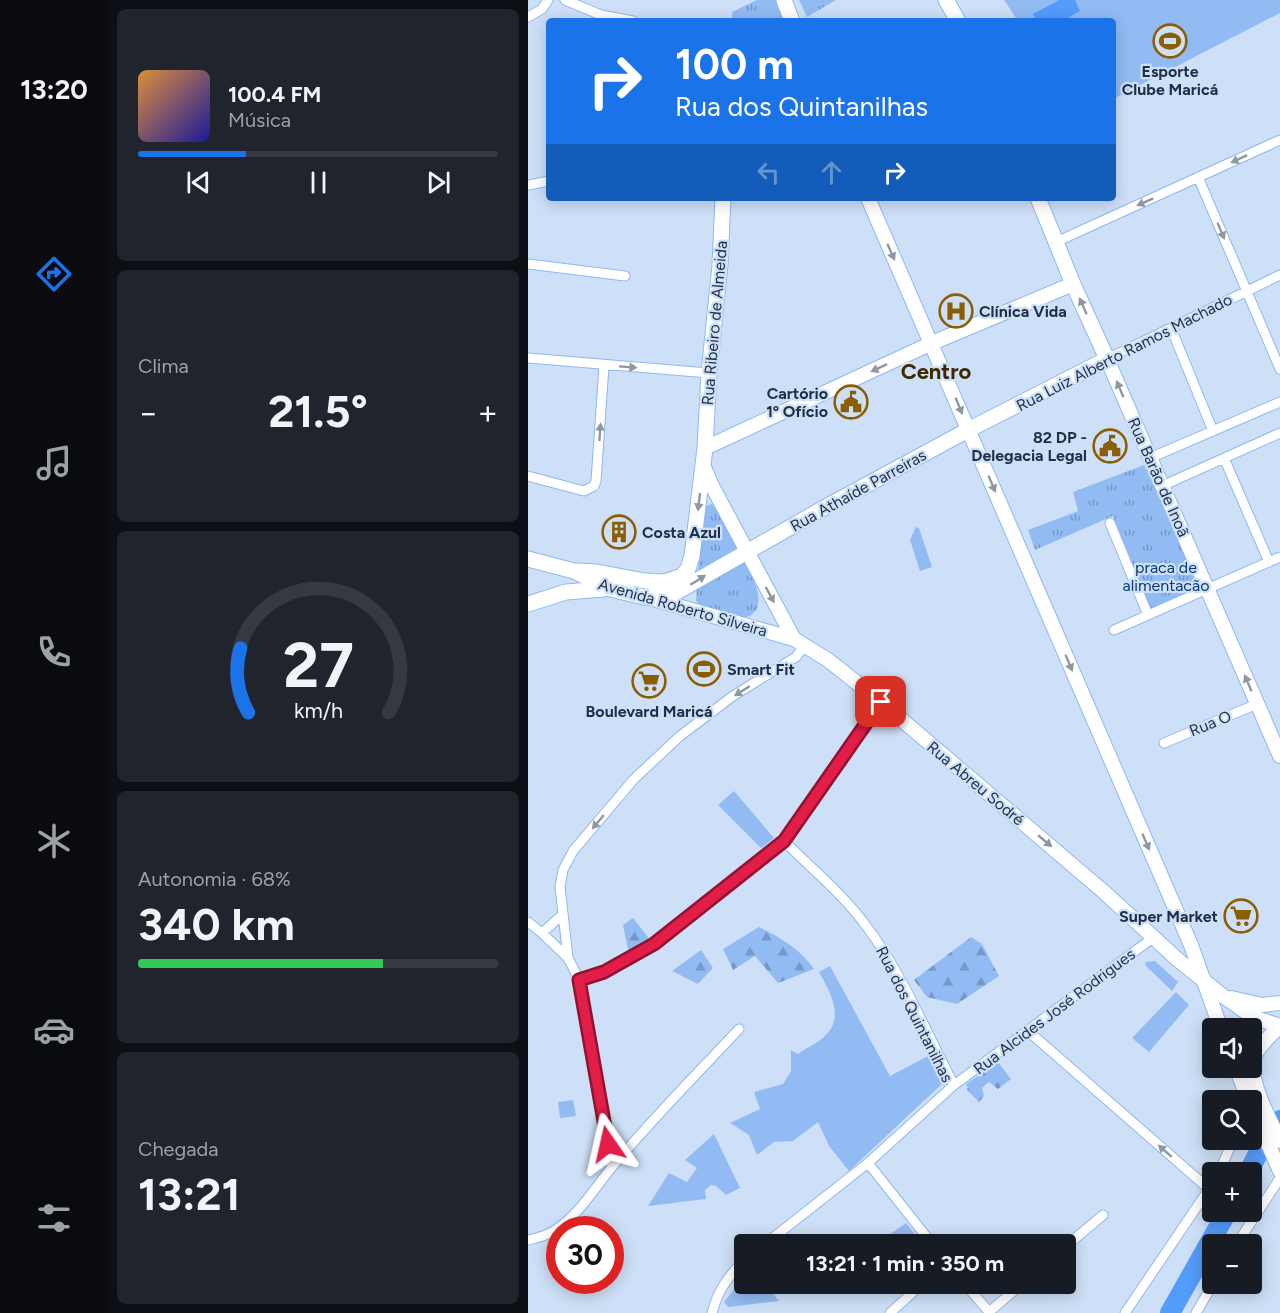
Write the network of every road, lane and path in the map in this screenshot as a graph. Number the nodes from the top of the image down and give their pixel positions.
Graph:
1 (549, 0) edge
2 (565, 0) edge
3 (784, 0) edge
4 (946, 0) edge
5 (528, 17) edge
6 (617, 18) edge
7 (791, 18) edge
8 (956, 18) edge
9 (1280, 140) edge
10 (1198, 177) junction
11 (546, 182) edge
12 (528, 186) edge
13 (723, 201) edge
14 (869, 201) edge
15 (1039, 201) edge
16 (1056, 242) junction
17 (528, 264) edge
18 (1280, 275) edge
19 (625, 276) dead end
20 (1073, 284) junction
21 (1246, 290) junction
22 (1171, 328) junction
23 (932, 343) junction
24 (528, 358) edge
25 (1107, 359) junction
26 (604, 366) junction
27 (1280, 369) edge
28 (709, 373) junction
29 (1280, 402) edge
30 (968, 430) junction
31 (1213, 431) junction
32 (1280, 433) edge
33 (705, 448) junction
34 (1150, 458) junction
35 (1224, 458) junction
36 (703, 465) junction
37 (528, 476) edge
38 (1162, 486) junction
39 (1110, 524) dead end
40 (747, 551) junction
41 (692, 556) joint
42 (1280, 557) edge
43 (528, 559) edge
44 (1269, 562) junction
45 (574, 572) junction
46 (611, 589) junction
47 (1208, 589) junction
48 (645, 597) junction
49 (528, 604) edge
50 (1148, 615) junction
51 (1114, 630) dead end
52 (800, 642) junction
53 (881, 702) junction
54 (1257, 704) junction
55 (1164, 742) dead end
56 (1280, 756) edge
57 (784, 841) junction
58 (562, 915) junction
59 (528, 922) edge
60 (542, 933) junction
61 (1154, 938) junction
62 (568, 958) junction
63 (579, 980) junction
64 (1204, 980) junction
65 (1223, 996) junction
66 (1280, 1003) edge
67 (1217, 1018) edge
68 (1280, 1026) edge
69 (738, 1029) dead end
70 (1027, 1030) junction
71 (954, 1085) junction
72 (1253, 1090) edge
73 (1262, 1117) edge
74 (1262, 1128) edge
75 (1280, 1141) edge
76 (868, 1163) junction
77 (1278, 1166) edge
78 (612, 1167) junction
79 (1280, 1178) edge
80 (1202, 1180) edge
81 (1202, 1199) edge
82 (1103, 1215) dead end
83 (778, 1234) edge
84 (924, 1234) edge
85 (1243, 1234) edge
86 (1076, 1238) edge
87 (528, 1240) edge
88 (734, 1271) edge
89 (911, 1294) edge
90 (974, 1294) edge
91 (1011, 1294) edge
92 (1207, 1294) edge
93 (990, 1312) edge
94 (712, 1313) edge
95 (890, 1313) edge
96 (1125, 1313) edge
97 (1196, 1313) edge

1 - 5 street
2 - 6 street
3 - 7 main road
4 - 8 main road
9 -> 10 street
10 -> 16 street
10 -> 21 street
11 - 12 street
13 - 28 main road, Rua Ribeiro de Almeida
14 -> 23 main road
15 - 16 main road, Rua Barão de Inoã
16 - 20 main road, Rua Barão de Inoã
17 - 19 street
18 - 21 street, Rua Luiz Alberto Ramos Machado
20 - 23 main road
25 -> 20 main road, Rua Barão de Inoã
21 - 22 street, Rua Luiz Alberto Ramos Machado
21 - 27 street
22 - 25 street, Rua Luiz Alberto Ramos Machado
22 - 31 street
23 -> 30 main road
23 -> 33 main road
24 - 26 street
25 - 30 main road, Rua Luiz Alberto Ramos Machado
34 -> 25 main road, Rua Barão de Inoã
26 -> 28 street
37 -> 26 street
28 - 33 main road, Rua Ribeiro de Almeida
29 - 31 street
30 - 40 main road, Rua Athaíde Parreiras
30 -> 64 main road
31 - 34 street
32 - 35 street
33 - 36 main road, Rua Ribeiro de Almeida
34 - 38 main road, Rua Barão de Inoã
35 - 38 street
35 - 44 street
36 - 40 main road, Rua Abreu Sodré
36 -> 41 main road, Rua Ribeiro de Almeida
38 - 47 main road, Rua Barão de Inoã
39 - 50 street
48 -> 40 main road, Rua Athaíde Parreiras
40 -> 52 main road, Rua Abreu Sodré
41 - 45 main road, Avenida Roberto Silveira
42 - 44 street
43 - 45 main road, Avenida Roberto Silveira
44 - 47 street
45 - 46 main road, Avenida Roberto Silveira
46 - 48 main road, Avenida Roberto Silveira
46 - 49 main road
47 - 50 street
54 -> 47 main road, Rua Barão de Inoã
48 - 52 main road, Avenida Roberto Silveira
50 - 51 street
52 - 53 main road, Rua Abreu Sodré
52 -> 58 street
53 - 57 street
53 -> 61 main road, Rua Abreu Sodré
54 - 55 street, Rua O
54 - 56 main road, Rua Barão de Inoã
57 - 63 street
57 - 71 street, Rua dos Quintanilhas
58 - 60 street
58 - 62 street
59 - 60 street
60 - 62 street
61 - 64 main road, Rua Abreu Sodré
61 - 70 street, Rua Alcides José Rodrigues
62 - 63 street
63 - 78 street
64 - 65 main road, Rua Abreu Sodré
64 - 67 main road
65 - 66 main road
65 - 68 main road, Rua Abreu Sodré
68 - 72 main road
69 - 78 street
70 - 71 street, Rua Alcides José Rodrigues
80 -> 70 street
71 - 76 street, Rua dos Quintanilhas
73 - 75 main road
74 - 77 main road
76 - 83 street, Rua dos Quintanilhas
76 - 84 street
78 - 87 street
79 - 85 street
81 - 96 street
82 - 86 street
88 - 94 street
89 - 95 street
90 - 93 street
91 - 93 street
92 - 97 street

